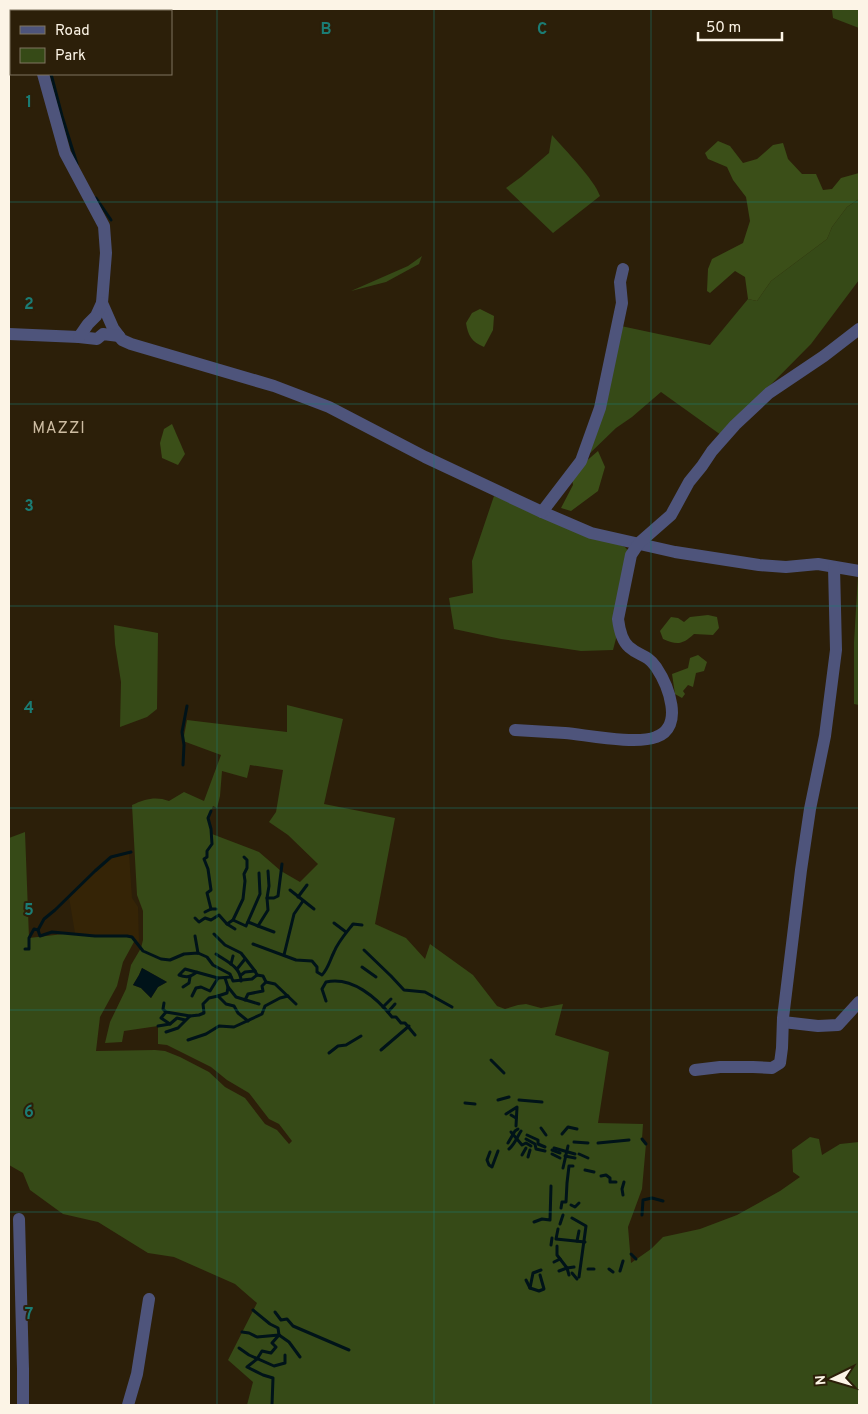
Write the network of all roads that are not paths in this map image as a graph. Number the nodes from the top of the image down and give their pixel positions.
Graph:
1 (43, 75) edge
2 (622, 269) dead end
3 (102, 304) junction
4 (859, 329) edge
5 (9, 334) edge
6 (119, 336) junction
7 (79, 337) junction
8 (542, 512) junction
9 (640, 544) junction
10 (834, 567) junction
11 (859, 571) edge
12 (515, 730) dead end
13 (859, 1002) edge
14 (783, 1022) junction
15 (695, 1070) dead end
16 (19, 1219) dead end
17 (149, 1299) dead end
18 (23, 1405) edge
19 (128, 1405) edge

1 - 3 street
2 - 8 street
3 - 6 street
3 - 7 street
4 - 9 street
5 - 7 street
6 - 7 street
6 - 8 street
8 - 9 street
9 - 10 street
9 - 12 street
10 - 11 street
10 - 14 street
13 - 14 street
14 - 15 street
16 - 18 street
17 - 19 street

